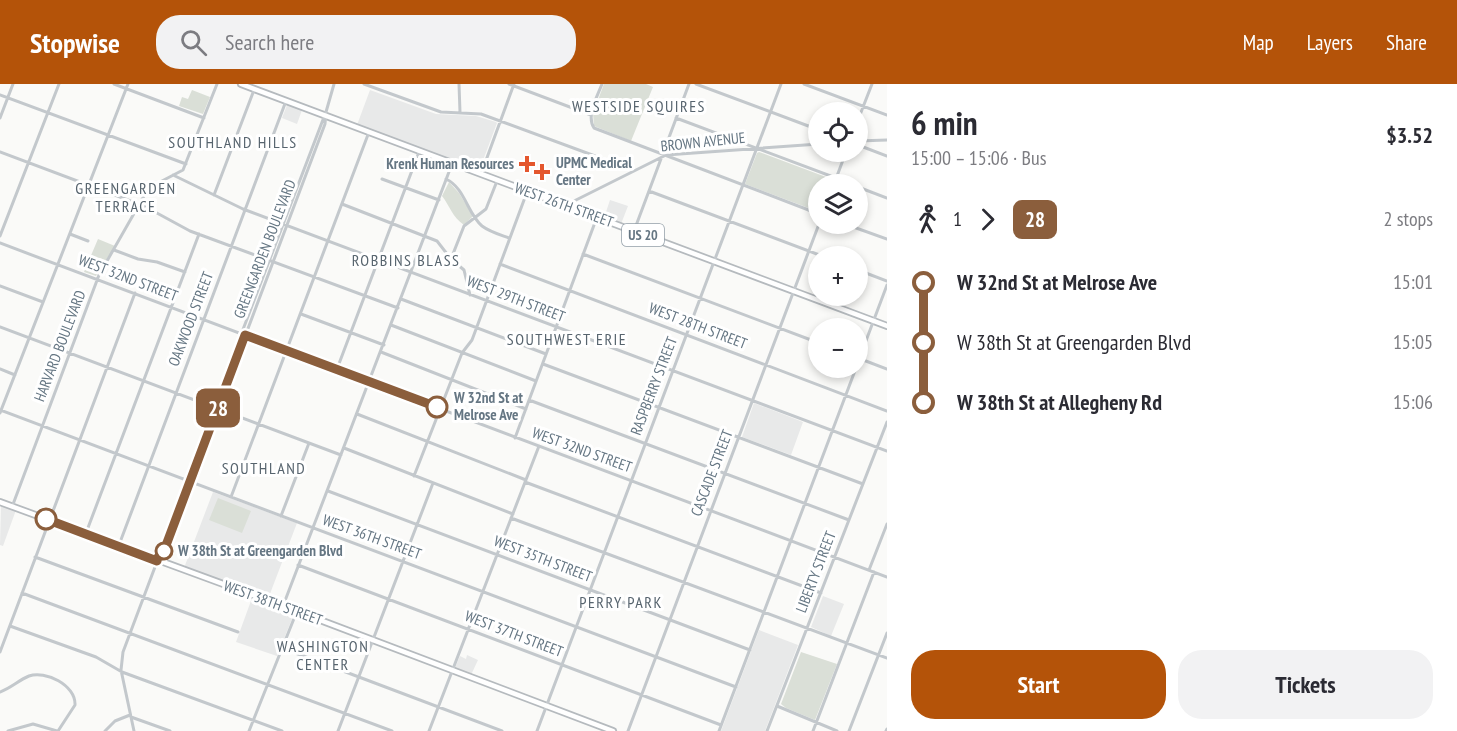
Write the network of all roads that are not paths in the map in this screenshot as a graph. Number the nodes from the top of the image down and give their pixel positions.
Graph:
1 (13, 84) edge
2 (59, 84) edge
3 (114, 84) edge
4 (217, 84) edge
5 (242, 84) edge
6 (334, 84) edge
7 (364, 84) edge
8 (459, 84) edge
9 (601, 84) edge
10 (689, 84) edge
11 (696, 84) edge
12 (780, 84) edge
13 (804, 84) edge
14 (872, 84) edge
15 (512, 85) edge
16 (127, 86) edge
17 (254, 89) junction
18 (0, 95) edge
19 (8, 98) junction
20 (286, 101) junction
21 (852, 102) edge
22 (865, 102) edge
23 (868, 108) edge
24 (460, 112) junction
25 (770, 112) junction
26 (48, 113) junction
27 (591, 115) junction
28 (887, 115) edge
29 (325, 116) junction
30 (0, 118) edge
31 (204, 118) junction
32 (676, 118) junction
33 (500, 121) junction
34 (808, 126) edge
35 (369, 132) junction
36 (108, 135) junction
37 (887, 140) edge
38 (868, 142) edge
39 (808, 145) edge
40 (868, 147) edge
41 (756, 148) junction
42 (419, 151) junction
43 (0, 152) edge
44 (663, 156) junction
45 (887, 156) edge
46 (29, 162) junction
47 (186, 164) junction
48 (452, 164) junction
49 (633, 170) junction
50 (481, 174) junction
51 (825, 174) edge
52 (173, 175) junction
53 (382, 179) dead end
54 (446, 179) junction
55 (497, 180) junction
56 (88, 184) junction
57 (742, 185) junction
58 (405, 188) junction
59 (649, 191) junction
60 (868, 191) edge
61 (527, 192) junction
62 (214, 195) junction
63 (887, 198) edge
64 (439, 200) junction
65 (138, 204) junction
66 (342, 204) junction
67 (564, 206) junction
68 (245, 210) junction
69 (808, 210) edge
70 (475, 217) junction
71 (597, 218) junction
72 (729, 221) junction
73 (392, 224) junction
74 (284, 225) junction
75 (634, 231) junction
76 (868, 232) edge
77 (70, 234) junction
78 (200, 234) junction
79 (0, 236) edge
80 (425, 236) junction
81 (510, 238) junction
82 (887, 239) edge
83 (88, 241) dead end
84 (328, 241) junction
85 (0, 243) edge
86 (231, 247) junction
87 (114, 250) junction
88 (808, 251) joint
89 (583, 254) junction
90 (378, 260) junction
91 (451, 260) junction
92 (271, 261) junction
93 (714, 261) junction
94 (58, 264) junction
95 (500, 264) junction
96 (185, 272) junction
97 (411, 272) junction
98 (868, 274) edge
99 (314, 278) junction
100 (98, 279) junction
101 (887, 283) edge
102 (0, 286) edge
103 (570, 291) junction
104 (794, 291) junction
105 (135, 293) junction
106 (470, 295) junction
107 (364, 296) junction
108 (700, 298) junction
109 (401, 299) junction
110 (486, 301) junction
111 (43, 302) junction
112 (172, 308) junction
113 (398, 308) junction
114 (300, 314) junction
115 (204, 319) junction
116 (873, 321) junction
117 (391, 325) junction
118 (0, 327) edge
119 (476, 327) junction
120 (556, 327) junction
121 (887, 327) edge
122 (780, 328) junction
123 (350, 333) junction
124 (243, 334) junction
125 (868, 334) edge
126 (686, 335) junction
127 (29, 338) junction
128 (808, 339) edge
129 (384, 345) junction
130 (286, 350) junction
131 (381, 352) junction
132 (462, 352) junction
133 (70, 353) junction
134 (546, 354) junction
135 (868, 362) edge
136 (543, 363) junction
137 (766, 365) junction
138 (107, 368) junction
139 (0, 369) edge
140 (337, 369) junction
141 (887, 369) edge
142 (673, 371) junction
143 (15, 375) junction
144 (852, 378) edge
145 (451, 380) junction
146 (144, 381) junction
147 (370, 381) junction
148 (536, 381) junction
149 (176, 393) junction
150 (846, 395) junction
151 (529, 400) junction
152 (752, 400) junction
153 (215, 408) junction
154 (659, 408) junction
155 (440, 409) junction
156 (526, 409) junction
157 (0, 411) edge
158 (887, 411) edge
159 (357, 414) junction
160 (887, 423) edge
161 (259, 424) junction
162 (43, 426) junction
163 (832, 431) junction
164 (515, 438) junction
165 (738, 438) junction
166 (79, 440) junction
167 (427, 442) junction
168 (309, 443) junction
169 (645, 444) junction
170 (538, 446) junction
171 (877, 447) junction
172 (344, 448) junction
173 (887, 451) edge
174 (116, 454) junction
175 (341, 455) junction
176 (148, 466) junction
177 (819, 467) junction
178 (725, 474) junction
179 (414, 476) junction
180 (631, 480) junction
181 (188, 481) junction
182 (525, 481) junction
183 (433, 483) junction
184 (863, 484) junction
185 (327, 490) junction
186 (231, 497) junction
187 (0, 502) edge
188 (805, 504) junction
189 (12, 507) junction
190 (711, 510) junction
191 (281, 516) junction
192 (512, 516) junction
193 (618, 517) junction
194 (49, 520) junction
195 (849, 520) junction
196 (887, 524) edge
197 (417, 525) junction
198 (313, 528) junction
199 (86, 533) junction
200 (791, 541) junction
201 (119, 545) junction
202 (697, 547) junction
203 (604, 553) junction
204 (497, 555) junction
205 (35, 557) junction
206 (835, 557) junction
207 (158, 559) junction
208 (403, 561) junction
209 (298, 565) junction
210 (869, 570) junction
211 (874, 572) junction
212 (777, 577) junction
213 (887, 577) edge
214 (684, 583) junction
215 (590, 590) junction
216 (483, 591) junction
217 (22, 593) junction
218 (821, 593) junction
219 (143, 596) junction
220 (388, 600) junction
221 (283, 606) junction
222 (297, 611) junction
223 (763, 613) junction
224 (670, 620) junction
225 (10, 626) junction
226 (576, 627) junction
227 (468, 629) junction
228 (807, 629) junction
229 (238, 632) dead end
230 (129, 633) junction
231 (887, 633) edge
232 (373, 640) junction
233 (847, 642) junction
234 (282, 648) junction
235 (750, 650) junction
236 (0, 652) edge
237 (879, 654) junction
238 (656, 656) junction
239 (887, 658) edge
240 (562, 665) junction
241 (453, 670) junction
242 (122, 672) junction
243 (359, 677) junction
244 (268, 684) junction
245 (736, 687) junction
246 (0, 692) edge
247 (641, 695) junction
248 (546, 706) junction
249 (777, 706) junction
250 (438, 707) junction
251 (345, 713) junction
252 (131, 716) junction
253 (253, 720) junction
254 (816, 723) junction
255 (721, 725) junction
256 (8, 731) edge
257 (57, 731) edge
258 (105, 731) edge
259 (134, 731) edge
260 (170, 731) edge
261 (249, 731) edge
262 (282, 731) edge
263 (338, 731) edge
264 (392, 731) edge
265 (429, 731) edge
266 (502, 731) edge
267 (537, 731) edge
268 (613, 731) edge
269 (628, 731) edge
270 (719, 731) edge
271 (767, 731) edge
272 (813, 731) edge
273 (837, 731) edge
274 (849, 731) edge

1 - 19 street
2 - 26 street
3 - 16 street
4 - 31 street, HARVARD BOULEVARD
5 - 17 main road, WEST 26TH STREET / US 20
6 - 29 street, GREENGARDEN BOULEVARD
7 - 24 street
8 - 24 street
9 - 27 street
10 - 32 street
11 - 25 street
12 - 25 street, RASPBERRY STREET
13 - 21 street
14 - 22 street
15 - 27 street
15 - 33 street
16 - 31 street
16 - 36 street
17 - 20 main road, WEST 26TH STREET / US 20
17 - 62 street
18 - 19 street
19 - 26 street
19 - 30 street
20 - 29 main road, WEST 26TH STREET / US 20
20 - 68 street, OAKWOOD STREET
23 - 28 street
24 - 33 street
25 - 34 street
25 - 41 street, RASPBERRY STREET
26 - 36 street
26 - 46 street
27 - 44 street
29 - 35 main road, WEST 26TH STREET / US 20
29 - 74 street, GREENGARDEN BOULEVARD
31 - 47 street, HARVARD BOULEVARD
32 - 41 street
32 - 44 street
33 - 49 street
33 - 50 street
35 - 42 main road, WEST 26TH STREET / US 20
35 - 66 street
36 - 47 street
36 - 56 street
37 - 38 street
39 - 41 street, BROWN AVENUE
40 - 45 street
41 - 44 street, BROWN AVENUE
41 - 51 street
41 - 57 street, RASPBERRY STREET
42 - 48 main road, WEST 26TH STREET / US 20
42 - 58 street
43 - 46 street
44 - 49 street, BROWN AVENUE
44 - 57 street
44 - 59 street
46 - 56 street
46 - 79 street
47 - 52 street, HARVARD BOULEVARD
48 - 50 main road, WEST 26TH STREET / US 20
48 - 54 street
49 - 67 street, BROWN AVENUE
50 - 55 main road, WEST 26TH STREET / US 20
52 - 62 street, WEST 29TH STREET
52 - 65 street, HARVARD BOULEVARD
53 - 58 street
54 - 64 street
54 - 70 street
55 - 61 main road, WEST 26TH STREET / US 20
55 - 70 street
56 - 65 street
56 - 77 street
57 - 69 street
57 - 72 street, RASPBERRY STREET
58 - 64 street
58 - 73 street
59 - 72 street
59 - 75 street
60 - 63 street
61 - 67 main road, WEST 26TH STREET / US 20
61 - 81 street
62 - 68 street, WEST 29TH STREET
64 - 80 street
65 - 78 street
65 - 87 street, HARVARD BOULEVARD
66 - 73 street
66 - 84 street
67 - 71 main road, WEST 26TH STREET / US 20
68 - 74 street, WEST 29TH STREET
68 - 86 street, OAKWOOD STREET
70 - 81 street
70 - 91 street
71 - 75 main road, WEST 26TH STREET / US 20
71 - 89 street
72 - 88 street
72 - 93 street, RASPBERRY STREET
73 - 80 street
73 - 90 street
74 - 84 street, WEST 29TH STREET
74 - 92 street, GREENGARDEN BOULEVARD
75 - 93 main road, WEST 26TH STREET / US 20
76 - 82 street
77 - 83 street
77 - 94 street
78 - 86 street
78 - 96 street
80 - 91 street
80 - 97 street
81 - 95 street
84 - 90 street, WEST 29TH STREET
84 - 99 street
85 - 94 street, WEST 32ND STREET
86 - 92 street
86 - 115 street, OAKWOOD STREET
87 - 96 street
87 - 100 street, HARVARD BOULEVARD
88 - 104 street, CASCADE STREET
89 - 103 street
89 - 108 street
90 - 97 street, WEST 29TH STREET
90 - 107 street
91 - 106 street
92 - 99 street
92 - 124 street, GREENGARDEN BOULEVARD
93 - 104 main road, WEST 26TH STREET / US 20
93 - 108 street, RASPBERRY STREET
94 - 100 street, WEST 32ND STREET
94 - 111 street
95 - 103 street, WEST 28TH STREET
95 - 110 street
96 - 112 street
97 - 106 street, WEST 29TH STREET
97 - 109 street
98 - 101 street
99 - 107 street
99 - 114 street
100 - 105 street, WEST 32ND STREET
100 - 133 street, HARVARD BOULEVARD
101 - 116 street
102 - 111 street
103 - 120 street
103 - 126 street, WEST 28TH STREET
104 - 116 main road, WEST 26TH STREET / US 20
104 - 122 street, CASCADE STREET
105 - 112 street, WEST 32ND STREET
105 - 138 street
106 - 110 street, WEST 29TH STREET
107 - 113 street
107 - 123 street
108 - 122 street
108 - 126 street, RASPBERRY STREET
109 - 113 street
109 - 119 street
110 - 119 street
110 - 120 street, WEST 29TH STREET
111 - 127 street
112 - 115 street, WEST 32ND STREET
112 - 146 street
113 - 117 street
114 - 123 street
114 - 130 street
115 - 124 street, WEST 32ND STREET
115 - 149 street, OAKWOOD STREET
116 - 121 main road, WEST 26TH STREET / US 20
116 - 125 street
117 - 129 street
117 - 132 street
118 - 127 street
119 - 132 street
119 - 134 street
120 - 134 street
120 - 142 street, WEST 29TH STREET
122 - 128 street
122 - 137 street, CASCADE STREET
123 - 129 street
123 - 140 street
124 - 130 street, WEST 32ND STREET
124 - 153 street, GREENGARDEN BOULEVARD
126 - 137 street, WEST 28TH STREET
126 - 142 street, RASPBERRY STREET
127 - 133 street
127 - 143 street
129 - 131 street
130 - 140 street, WEST 32ND STREET
130 - 161 street
131 - 145 street
131 - 147 street
132 - 145 street
132 - 148 street
133 - 138 street
133 - 162 street, HARVARD BOULEVARD
134 - 136 street
135 - 141 street
136 - 148 street
136 - 154 street
137 - 150 street, WEST 28TH STREET
137 - 152 street, CASCADE STREET
138 - 146 street
138 - 166 street
139 - 143 street
140 - 147 street, WEST 32ND STREET
142 - 152 street, WEST 29TH STREET
142 - 154 street, RASPBERRY STREET
143 - 157 street
144 - 150 street
145 - 155 street
145 - 156 street
146 - 149 street
146 - 174 street
147 - 155 street, WEST 32ND STREET
147 - 159 street
148 - 151 street
149 - 153 street
149 - 176 street, OAKWOOD STREET
150 - 158 street, WEST 28TH STREET
150 - 163 street
151 - 156 street
151 - 169 street
152 - 163 street, WEST 29TH STREET
152 - 165 street, CASCADE STREET
153 - 161 street
153 - 181 street, GREENGARDEN BOULEVARD
154 - 165 street
154 - 169 street, RASPBERRY STREET
155 - 164 street, WEST 32ND STREET
155 - 167 street
156 - 164 street
157 - 162 street, WEST 36TH STREET
159 - 167 street
159 - 172 street
160 - 171 street, LIBERTY STREET
161 - 168 street
161 - 186 street
162 - 166 street, WEST 36TH STREET
162 - 189 street, HARVARD BOULEVARD
163 - 171 street, WEST 29TH STREET
163 - 177 street
164 - 170 street, WEST 32ND STREET
165 - 177 street
165 - 178 street, CASCADE STREET
166 - 174 street, WEST 36TH STREET
166 - 194 street
167 - 179 street
167 - 182 street
168 - 175 street
168 - 191 street
169 - 178 street
169 - 180 street, RASPBERRY STREET
170 - 180 street, WEST 32ND STREET
170 - 182 street
171 - 173 street, WEST 29TH STREET
171 - 184 street, LIBERTY STREET
172 - 175 street
172 - 179 street
174 - 176 street, WEST 36TH STREET
174 - 199 street
175 - 185 street
176 - 181 street, WEST 36TH STREET
176 - 201 street, OAKWOOD STREET
177 - 184 street
177 - 188 street
178 - 188 street
178 - 190 street, CASCADE STREET
179 - 183 street
180 - 190 street, WEST 32ND STREET
180 - 193 street, RASPBERRY STREET
181 - 186 street, WEST 36TH STREET
181 - 207 street, GREENGARDEN BOULEVARD
182 - 192 street
182 - 193 street
183 - 192 street
183 - 197 street
184 - 195 street, LIBERTY STREET
185 - 197 street, WEST 35TH STREET
185 - 198 street
186 - 191 street, WEST 36TH STREET
187 - 189 main road, WEST 38TH STREET
188 - 195 street
188 - 200 street
189 - 194 main road, WEST 38TH STREET
190 - 200 street, WEST 32ND STREET
190 - 202 street, CASCADE STREET
191 - 198 street, WEST 36TH STREET
192 - 203 street
192 - 204 street
193 - 202 street
193 - 203 street, RASPBERRY STREET
194 - 199 main road, WEST 38TH STREET
194 - 205 street
195 - 206 street, LIBERTY STREET
196 - 210 street
197 - 204 street, WEST 35TH STREET
197 - 208 street
198 - 208 street, WEST 36TH STREET
198 - 209 street
199 - 201 main road, WEST 38TH STREET
200 - 206 street, WEST 32ND STREET
200 - 212 street
201 - 207 main road, WEST 38TH STREET
202 - 212 street
202 - 214 street, CASCADE STREET
203 - 214 street
203 - 215 street, RASPBERRY STREET
204 - 215 street, WEST 35TH STREET
204 - 216 street
205 - 217 street
205 - 219 street
206 - 210 street, WEST 32ND STREET
206 - 218 street, LIBERTY STREET
207 - 219 street, GREENGARDEN BOULEVARD
207 - 221 main road, WEST 38TH STREET
208 - 216 street, WEST 36TH STREET
208 - 220 street
209 - 220 street, WEST 37TH STREET
209 - 221 street
210 - 211 street, WEST 32ND STREET
211 - 213 street, WEST 32ND STREET
211 - 233 street
212 - 218 street
212 - 223 street
214 - 223 street
214 - 224 street, CASCADE STREET
215 - 224 street, WEST 35TH STREET
215 - 226 street, RASPBERRY STREET
216 - 226 street, WEST 36TH STREET
216 - 227 street
217 - 225 street
217 - 230 street
218 - 228 street, LIBERTY STREET
219 - 229 street
219 - 230 street, GREENGARDEN BOULEVARD
220 - 227 street, WEST 37TH STREET
220 - 232 street
221 - 222 main road, WEST 38TH STREET
222 - 232 main road, WEST 38TH STREET
222 - 234 street
223 - 228 street
223 - 235 street
224 - 235 street, WEST 35TH STREET
224 - 238 street, CASCADE STREET
225 - 236 street
225 - 242 street
226 - 238 street, WEST 36TH STREET
226 - 240 street, RASPBERRY STREET
227 - 240 street, WEST 37TH STREET
227 - 241 street
228 - 233 street
228 - 249 street, LIBERTY STREET
230 - 242 street, GREENGARDEN BOULEVARD
230 - 244 street
231 - 237 street
232 - 241 main road, WEST 38TH STREET
232 - 243 street
233 - 237 street
233 - 254 street
234 - 243 street
234 - 244 street
235 - 245 street
237 - 239 street
237 - 274 street
238 - 245 street, WEST 36TH STREET
238 - 247 street, CASCADE STREET
240 - 247 street, WEST 37TH STREET
240 - 248 street, RASPBERRY STREET
241 - 248 main road, WEST 38TH STREET
241 - 250 street
242 - 252 street, GREENGARDEN BOULEVARD
242 - 253 street
243 - 250 street
243 - 251 street
244 - 251 street
244 - 253 street
245 - 255 street
246 - 257 street
247 - 255 street, WEST 37TH STREET
247 - 269 street, CASCADE STREET
248 - 267 street, RASPBERRY STREET
248 - 268 main road, WEST 38TH STREET
249 - 254 street
249 - 271 street, LIBERTY STREET
250 - 265 street
250 - 266 street
251 - 263 street
251 - 264 street
252 - 258 street
252 - 259 street, GREENGARDEN BOULEVARD
252 - 260 street
253 - 261 street
253 - 262 street
254 - 272 street
254 - 273 street
255 - 270 street
256 - 257 street

